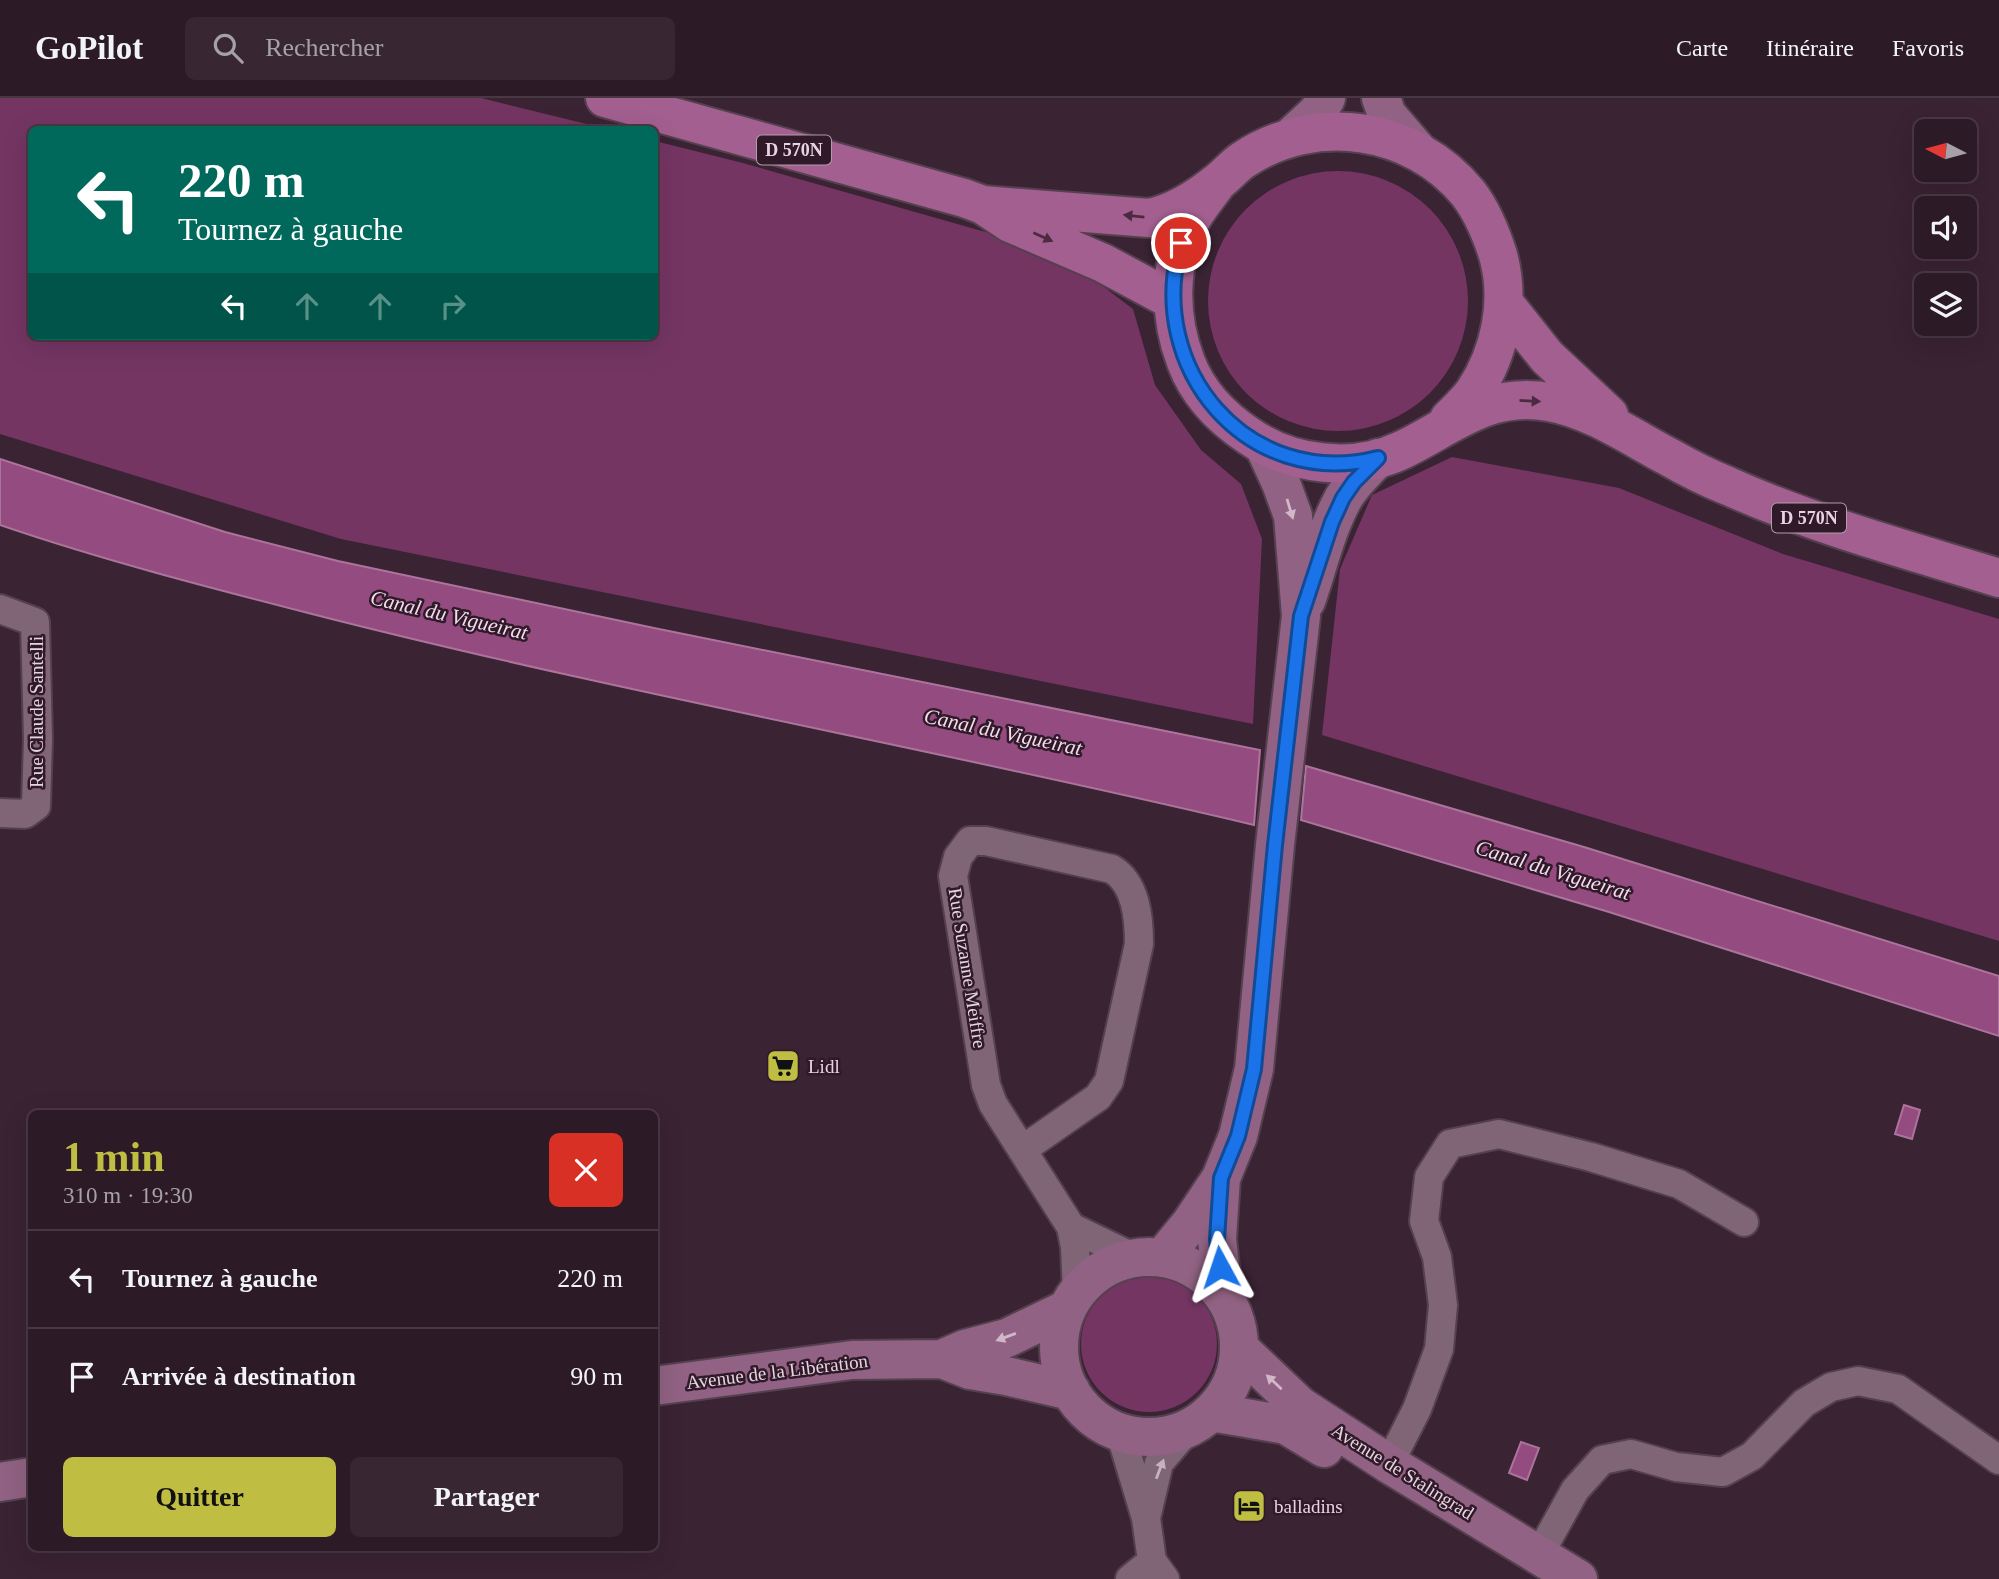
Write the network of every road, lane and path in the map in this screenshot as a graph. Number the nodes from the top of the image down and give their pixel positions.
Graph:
1 (605, 98) edge
2 (1326, 98) edge
3 (1381, 98) edge
4 (1291, 137) junction
5 (1418, 151) junction
6 (1217, 183) junction
7 (983, 205) junction
8 (1172, 300) junction
9 (1504, 303) junction
10 (1443, 426) junction
11 (1629, 433) junction
12 (1264, 446) junction
13 (1378, 458) junction
14 (1999, 578) edge
15 (0, 609) edge
16 (1301, 616) junction
17 (0, 813) edge
18 (1022, 1150) junction
19 (1221, 1178) junction
20 (1744, 1222) dead end
21 (1070, 1227) junction
22 (1148, 1257) junction
23 (1223, 1294) junction
24 (1072, 1301) junction
25 (1240, 1349) junction
26 (942, 1359) junction
27 (658, 1385) edge
28 (1070, 1391) junction
29 (1200, 1420) junction
30 (1120, 1432) junction
31 (1999, 1460) edge
32 (1387, 1477) junction
33 (28, 1478) edge
34 (0, 1482) edge
35 (1146, 1518) junction
36 (1158, 1570) edge
37 (1543, 1571) edge
38 (1130, 1579) edge
39 (1578, 1579) edge

1 - 7 main road, D 570N
2 - 4 main road
3 - 5 main road
4 - 5 main road
4 - 6 main road
5 - 9 main road
6 -> 7 main road, D 570N
6 - 8 main road
7 -> 8 main road, D 570N
8 - 12 main road
9 - 10 main road
9 - 11 main road, D 570N
10 -> 11 main road, D 570N
10 - 13 main road
11 - 14 main road, D 570N
12 - 13 main road
12 -> 16 main road
13 - 16 main road
15 - 17 street, Rue Claude Santelli
16 - 19 main road
18 - 18 street, Rue Suzanne Meiffre
18 - 21 street, Rue Suzanne Meiffre
19 - 22 main road
19 - 23 main road
20 - 32 street
21 - 22 street
21 - 24 street, Rue Suzanne Meiffre
22 - 23 main road
22 - 24 main road
23 - 25 main road
24 -> 26 main road, Avenue de la Libération
24 - 28 main road
25 - 29 main road
32 -> 25 main road, Avenue de Stalingrad
26 - 27 main road, Avenue de la Libération
26 - 28 main road, Avenue de la Libération
28 - 30 main road
29 - 30 main road
29 - 32 main road, Avenue de Stalingrad
35 -> 29 street
30 - 35 street
31 - 37 street
32 - 37 main road, Avenue de Stalingrad
33 - 34 main road
35 - 36 street
36 - 38 street
37 - 39 main road

